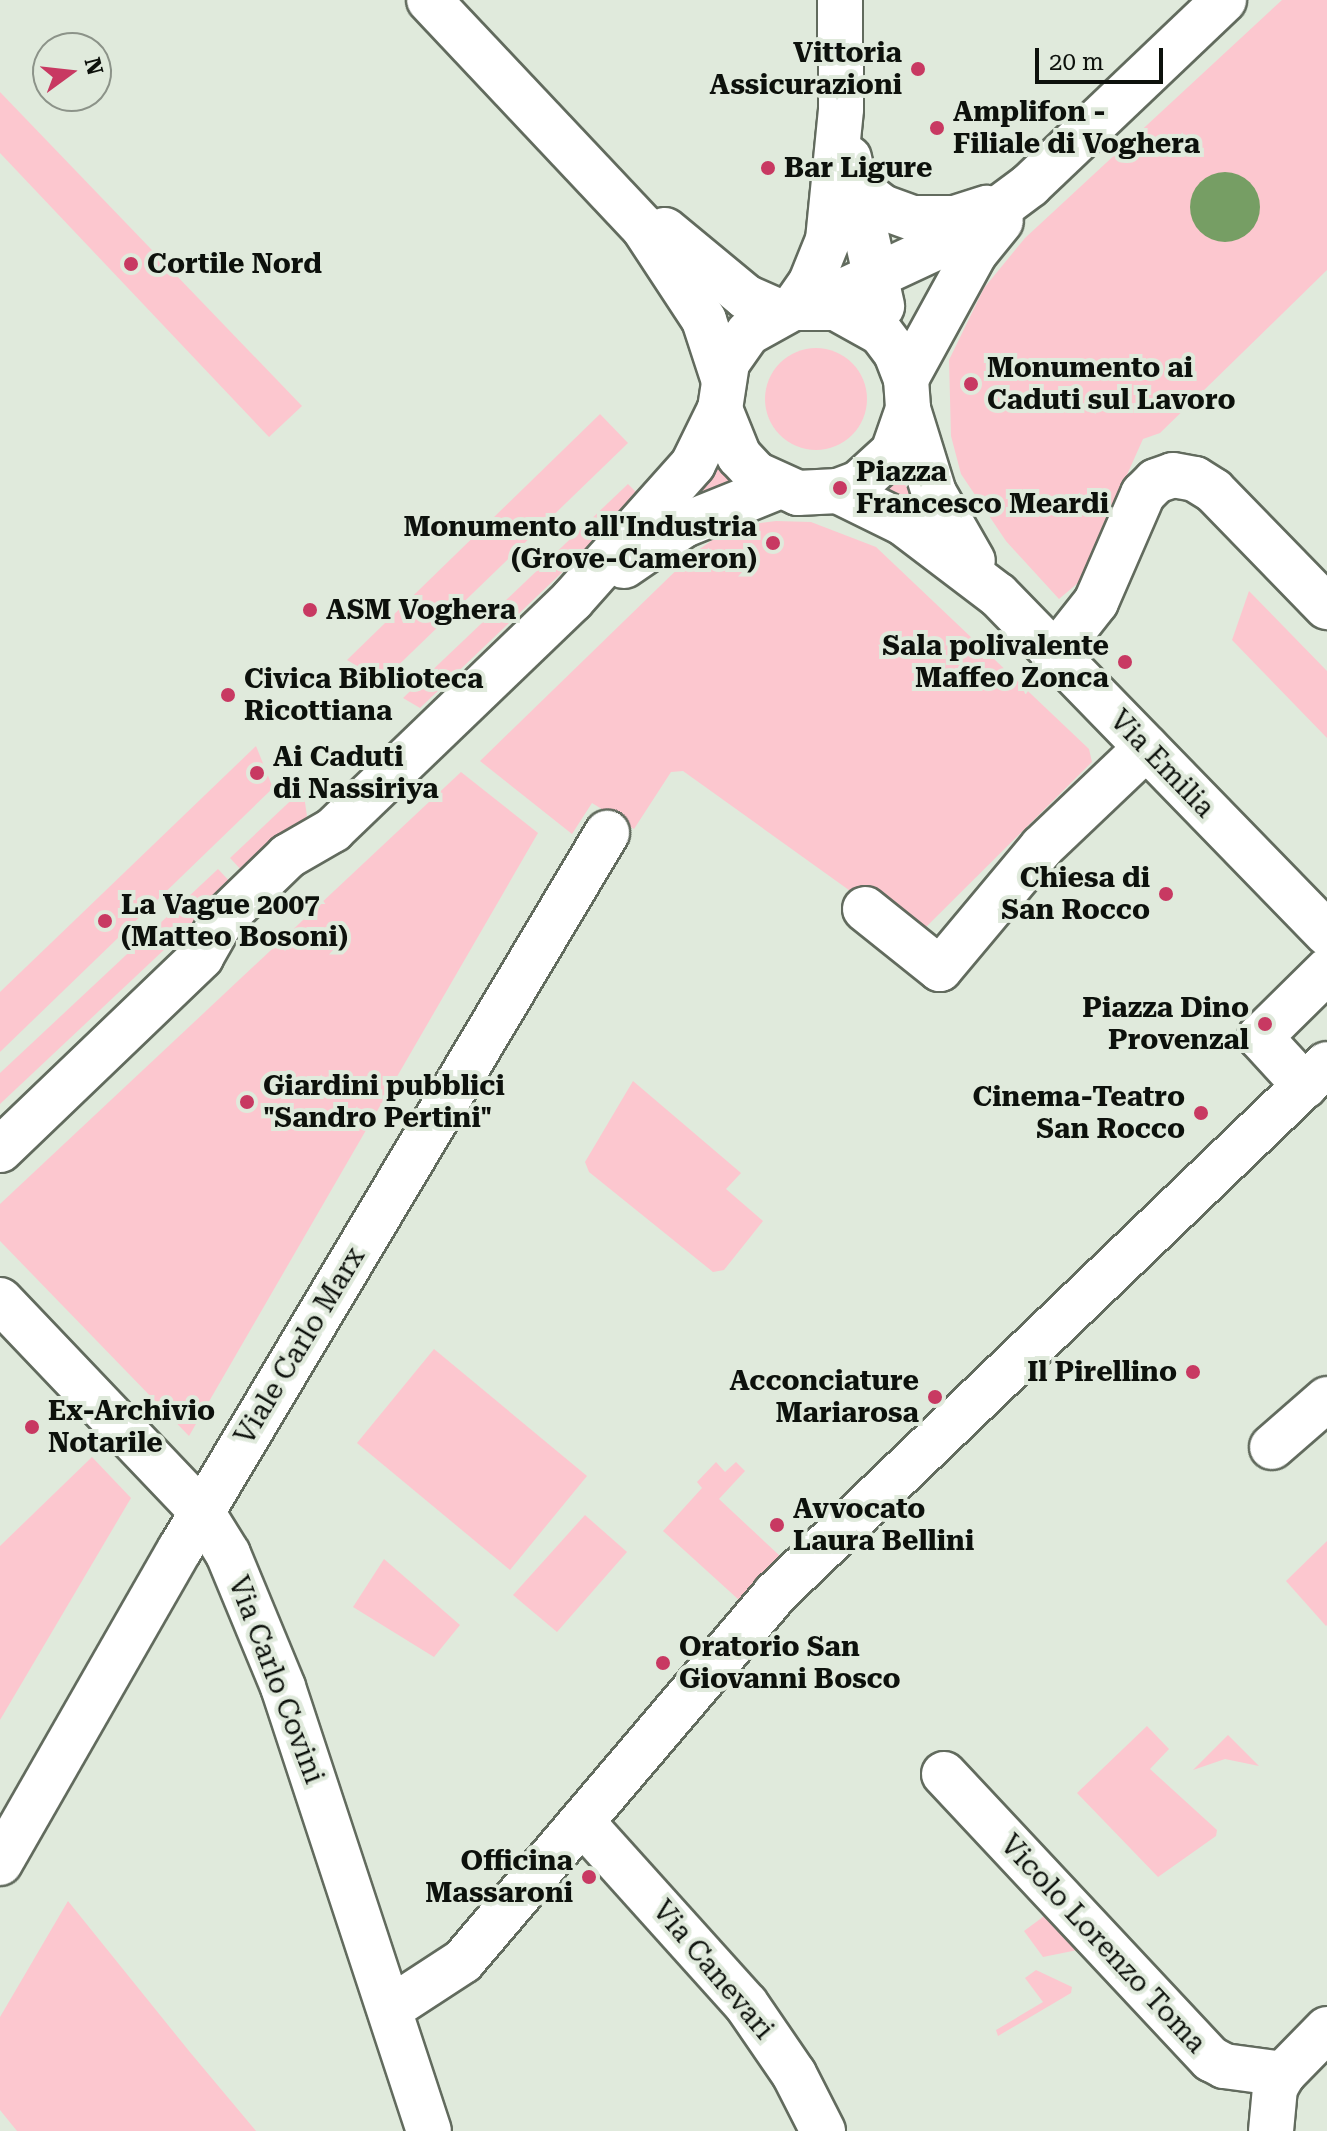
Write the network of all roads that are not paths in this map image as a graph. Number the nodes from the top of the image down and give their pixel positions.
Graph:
1 (429, 0) edge
2 (840, 0) edge
3 (1198, 9) edge
4 (841, 109) junction
5 (854, 185) junction
6 (1030, 185) junction
7 (610, 188) junction
8 (875, 279) junction
9 (794, 309) junction
10 (904, 381) junction
11 (722, 394) junction
12 (778, 487) junction
13 (838, 491) junction
14 (998, 595) junction
15 (572, 600) junction
16 (1327, 607) edge
17 (1055, 654) junction
18 (1146, 748) junction
19 (607, 833) dead end
20 (865, 909) dead end
21 (1327, 933) edge
22 (1327, 971) edge
23 (1316, 1075) edge
24 (0, 1150) edge
25 (0, 1300) edge
26 (1327, 1399) edge
27 (1272, 1447) dead end
28 (202, 1512) junction
29 (944, 1774) dead end
30 (582, 1822) junction
31 (0, 1863) edge
32 (391, 2008) junction
33 (1327, 2029) edge
34 (1283, 2074) junction
35 (429, 2131) edge
36 (823, 2131) edge
37 (1271, 2131) edge

1 - 7 street
2 - 4 street
3 - 6 street
4 - 5 street, Via Emilia
4 - 9 street
5 - 6 street
5 - 8 street, Via Emilia
6 - 8 street
6 - 10 street
7 - 9 street
7 - 11 street
8 - 9 street
8 - 10 street, Via Emilia
9 - 10 street
9 - 11 street
10 - 13 street
10 - 14 street, Via Emilia
11 - 12 street
11 - 15 street
12 - 13 street
12 - 15 street
13 - 14 street, Via Emilia
14 - 17 street, Via Emilia
15 - 24 street
16 - 17 street
17 - 18 street, Via Emilia
18 - 20 street
18 - 21 street, Via Emilia
19 - 28 street, Viale Carlo Marx
22 - 23 street
23 - 30 street
25 - 28 street, Via Carlo Covini
26 - 27 street
28 - 31 street, Viale Carlo Marx
28 - 32 street, Via Carlo Covini
29 - 34 street, Vicolo Lorenzo Toma
30 - 32 street
30 - 36 street, Via Canevari
32 - 35 street, Via Carlo Covini
33 - 34 street
34 - 37 street

